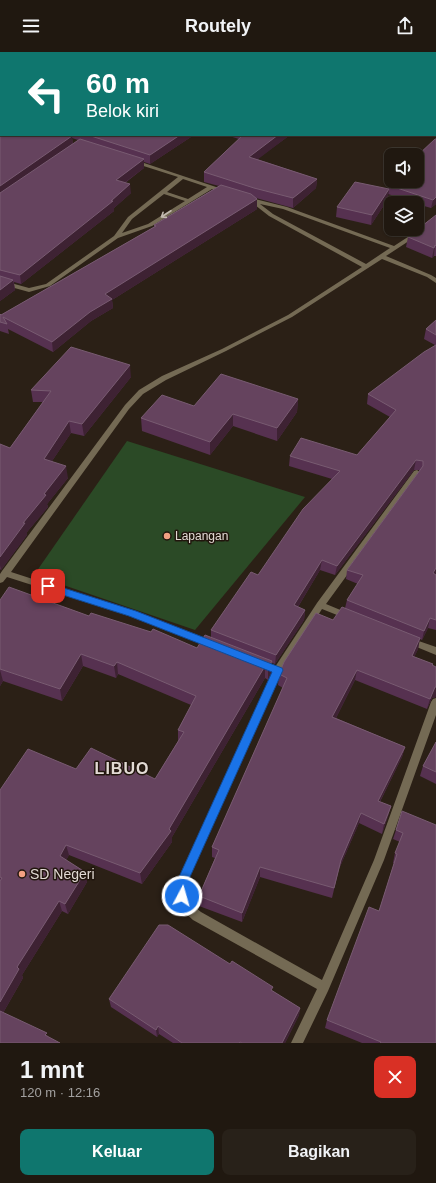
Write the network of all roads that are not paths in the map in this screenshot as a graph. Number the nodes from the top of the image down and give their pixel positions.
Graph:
1 (123, 157) edge
2 (182, 177) junction
3 (211, 187) junction
4 (163, 192) junction
5 (231, 193) edge
6 (238, 196) edge
7 (187, 200) junction
8 (251, 200) junction
9 (412, 236) edge
10 (116, 237) junction
11 (395, 248) junction
12 (383, 256) junction
13 (367, 267) junction
14 (436, 281) edge
15 (0, 282) edge
16 (417, 473) edge
17 (3, 576) edge
18 (320, 605) junction
19 (356, 619) edge
20 (400, 636) edge
21 (220, 648) edge
22 (436, 651) edge
23 (436, 702) edge
24 (324, 987) junction
25 (297, 1043) edge

1 - 2 street
2 - 3 street
2 - 4 street
3 - 5 street
3 - 7 street
4 - 7 street
4 - 10 street
6 - 8 street
7 -> 10 street
8 - 11 street
8 - 13 street
9 - 11 street
10 - 15 street
11 - 12 street
12 - 13 street
12 - 14 street
13 - 17 street
16 - 18 street
17 - 21 street
18 - 19 street
18 - 24 street
20 - 22 street
23 - 24 street
24 - 25 street

